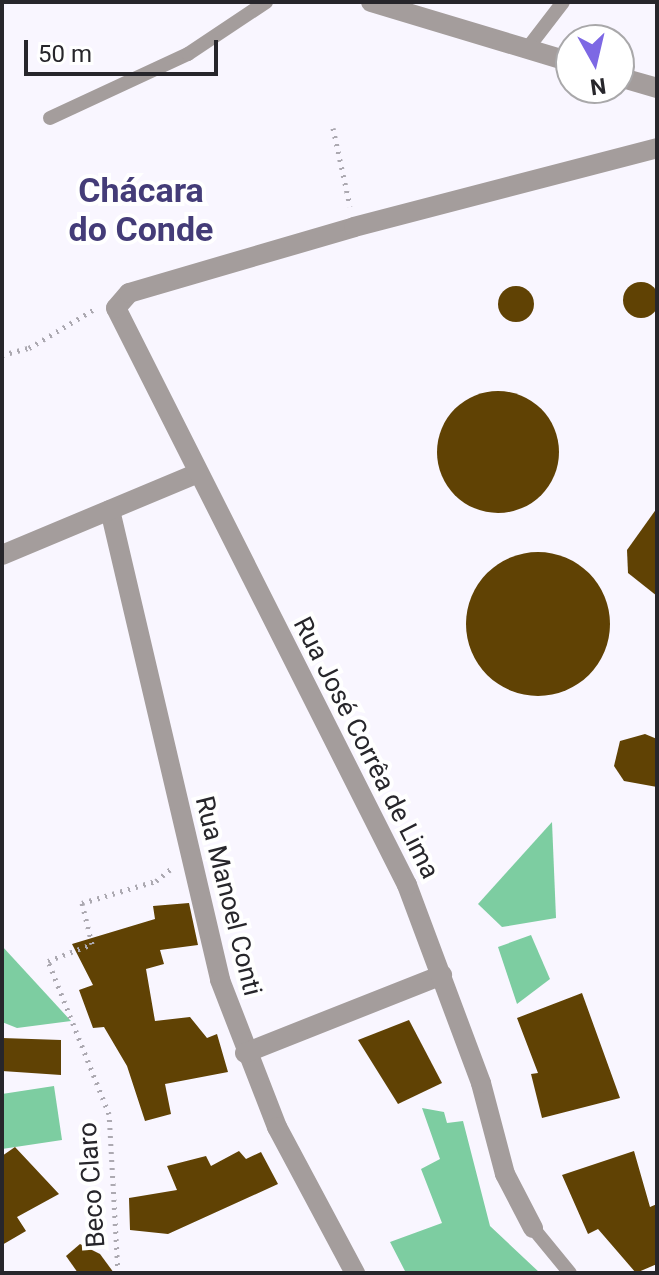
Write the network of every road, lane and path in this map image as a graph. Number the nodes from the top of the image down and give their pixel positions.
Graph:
1 (266, 2) edge
2 (371, 2) edge
3 (563, 2) edge
4 (527, 49) junction
5 (555, 57) edge
6 (635, 82) edge
7 (657, 88) edge
8 (50, 118) dead end
9 (333, 128) dead end
10 (657, 148) edge
11 (354, 227) junction
12 (116, 308) junction
13 (2, 355) edge
14 (196, 474) junction
15 (110, 510) junction
16 (2, 555) edge
17 (189, 855) junction
18 (442, 975) junction
19 (245, 1053) junction
20 (533, 1228) joint
21 (118, 1273) edge
22 (355, 1273) edge
23 (570, 1273) edge

1 - 8 lane
2 - 4 street
3 - 4 lane
4 - 5 street
6 - 7 street
9 - 11 path
10 - 11 street
11 - 12 street
12 - 13 path
12 - 14 street, Rua José Corrêa de Lima
14 - 15 street
14 - 18 street, Rua José Corrêa de Lima
15 - 16 street
15 - 17 street, Rua Manoel Conti
17 - 19 street, Rua Manoel Conti
17 - 21 path, Beco Claro
18 - 19 street
18 - 20 street, Rua José Corrêa de Lima
19 - 22 street, Rua Manoel Conti
20 - 23 lane

